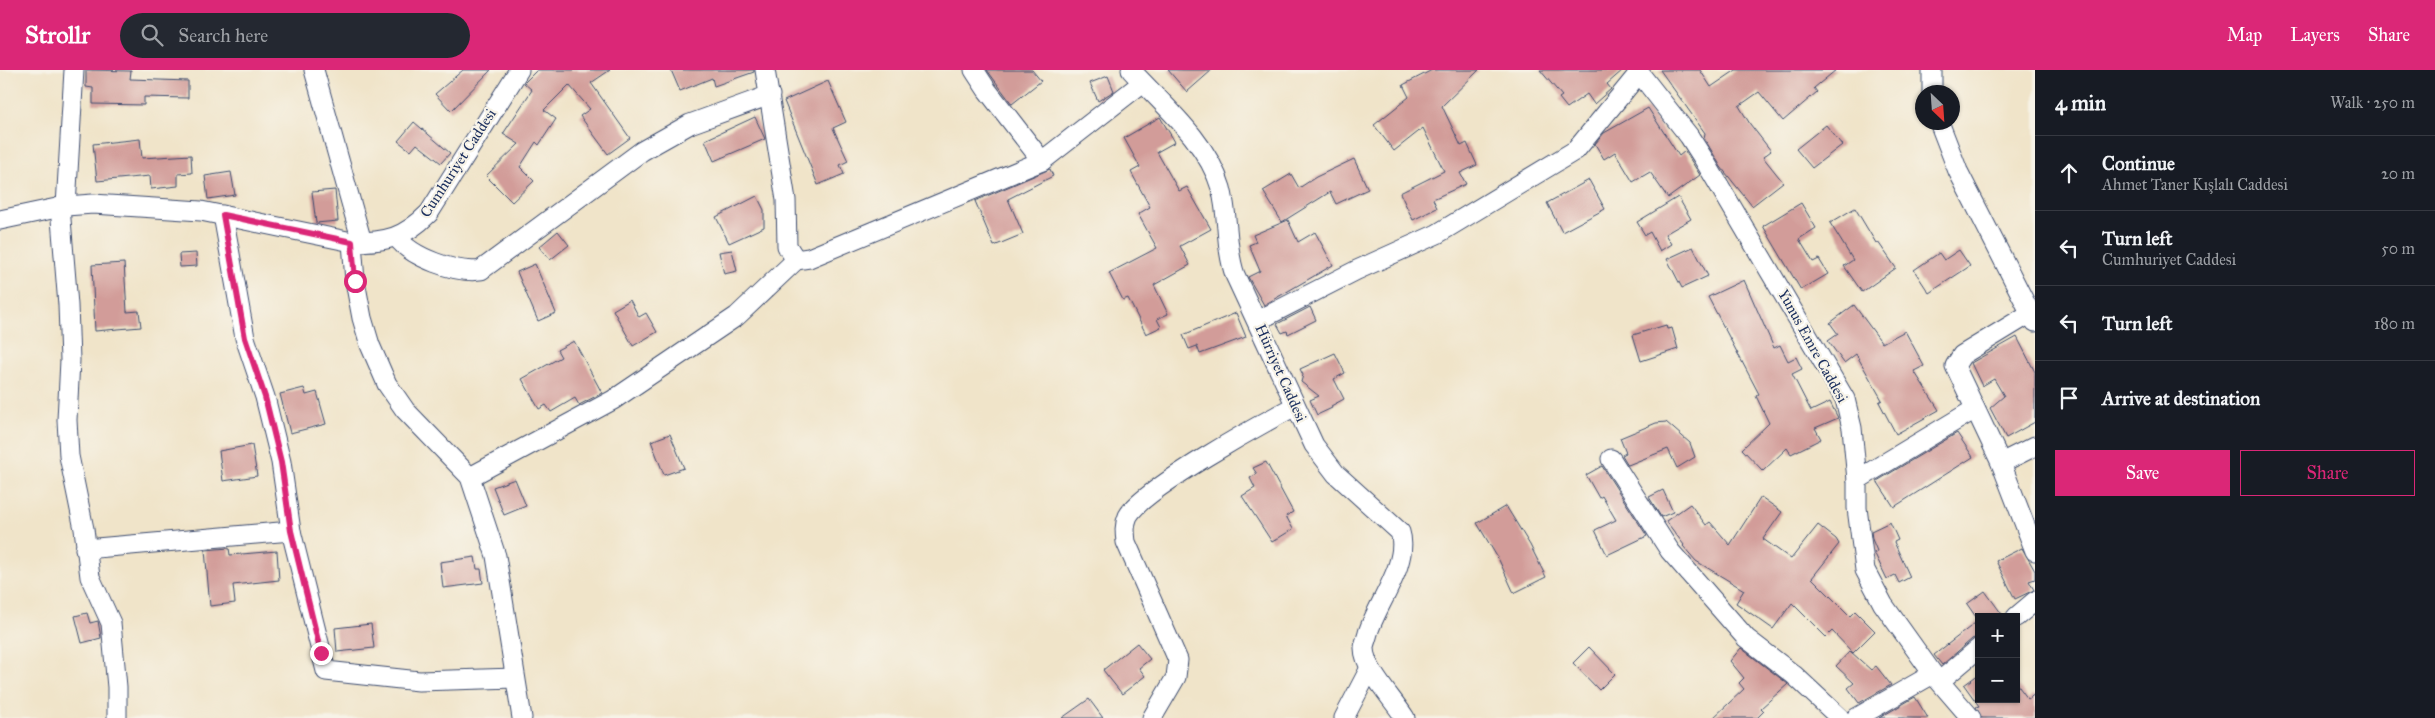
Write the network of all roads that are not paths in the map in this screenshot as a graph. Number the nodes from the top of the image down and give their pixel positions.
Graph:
1 (74, 70) edge
2 (314, 70) edge
3 (519, 70) edge
4 (765, 70) edge
5 (974, 70) edge
6 (1932, 70) edge
7 (1638, 71) edge
8 (1136, 76) edge
9 (1932, 85) edge
10 (770, 95) junction
11 (1942, 130) edge
12 (1042, 160) junction
13 (63, 206) junction
14 (223, 215) junction
15 (0, 220) edge
16 (397, 236) junction
17 (357, 242) junction
18 (796, 260) junction
19 (2033, 317) edge
20 (1257, 321) junction
21 (1295, 406) junction
22 (1975, 409) junction
23 (2035, 446) edge
24 (1611, 459) dead end
25 (2001, 463) junction
26 (470, 477) junction
27 (1858, 480) junction
28 (291, 531) junction
29 (85, 549) junction
30 (2035, 551) edge
31 (2035, 602) edge
32 (2020, 614) edge
33 (1975, 651) edge
34 (1370, 668) junction
35 (1937, 677) junction
36 (516, 678) junction
37 (117, 718) edge
38 (522, 718) edge
39 (1152, 718) edge
40 (1344, 718) edge
41 (1405, 718) edge
42 (1840, 718) edge
43 (1856, 718) edge
44 (1971, 718) edge

1 - 13 street
2 - 17 street
3 - 16 street, Cumhuriyet Caddesi
4 - 10 street
5 - 12 street
6 - 9 street
7 - 20 street
7 - 27 street, Yunus Emre Caddesi
8 - 12 street
8 - 20 street, Hürriyet Caddesi
10 - 16 street
10 - 18 street
11 - 19 street
12 - 18 street
13 - 14 street, Cumhuriyet Caddesi
13 - 15 street, Cumhuriyet Caddesi
13 - 29 street
14 - 17 street, Cumhuriyet Caddesi
14 - 28 street
16 - 17 street, Cumhuriyet Caddesi
17 - 26 street
18 - 26 street
19 - 22 street
20 - 21 street, Hürriyet Caddesi
21 - 34 street, Hürriyet Caddesi
21 - 39 street
22 - 25 street
22 - 27 street
23 - 25 street
24 - 42 street
25 - 30 street
26 - 36 street
27 - 35 street, Yunus Emre Caddesi
28 - 29 street
28 - 36 street
29 - 37 street
31 - 32 street
33 - 35 street
34 - 40 street
34 - 41 street
35 - 43 street
35 - 44 street, Yunus Emre Caddesi
36 - 38 street

